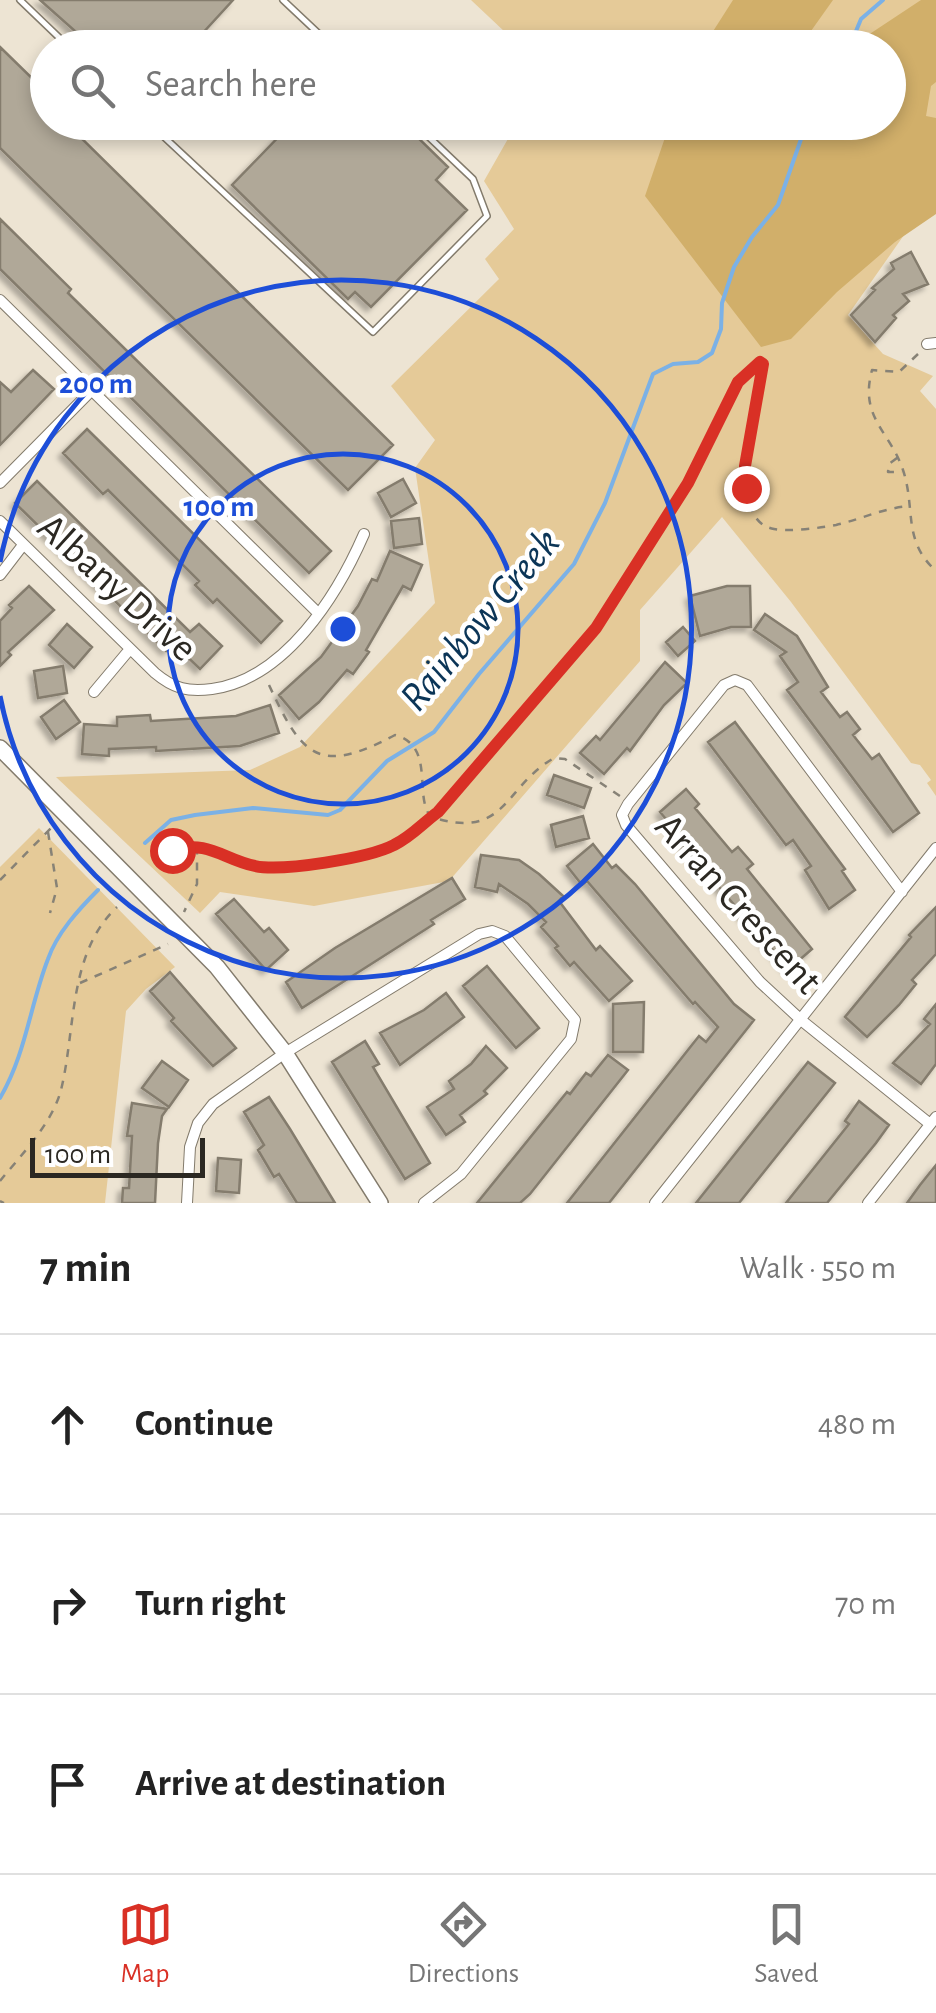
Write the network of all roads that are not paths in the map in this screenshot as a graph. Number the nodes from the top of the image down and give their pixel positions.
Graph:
1 (20, 0) edge
2 (283, 0) edge
3 (51, 30) edge
4 (315, 30) edge
5 (167, 140) edge
6 (432, 140) edge
7 (0, 300) edge
8 (91, 391) junction
9 (0, 483) edge
10 (0, 521) edge
11 (364, 534) dead end
12 (24, 545) junction
13 (0, 574) edge
14 (317, 612) junction
15 (130, 649) junction
16 (94, 692) dead end
17 (0, 748) edge
18 (936, 848) edge
19 (902, 892) junction
20 (801, 1020) junction
21 (285, 1052) junction
22 (933, 1121) edge
23 (188, 1203) edge
24 (380, 1203) edge
25 (424, 1203) edge
26 (655, 1203) edge
27 (868, 1203) edge

1 - 3 lane
2 - 4 lane
5 - 6 lane
7 - 8 street
8 - 9 street, Albany Drive
8 - 14 street
10 - 12 street, Albany Drive
11 - 14 street, Albany Drive
12 - 13 street
12 - 15 street, Albany Drive
14 - 15 street, Albany Drive
15 - 16 street
17 - 21 street
18 - 19 street
19 - 20 street
19 - 20 street, Arran Crescent
20 - 22 street, Arran Crescent
20 - 26 street
21 - 23 street
21 - 24 street
21 - 25 street
22 - 27 street

